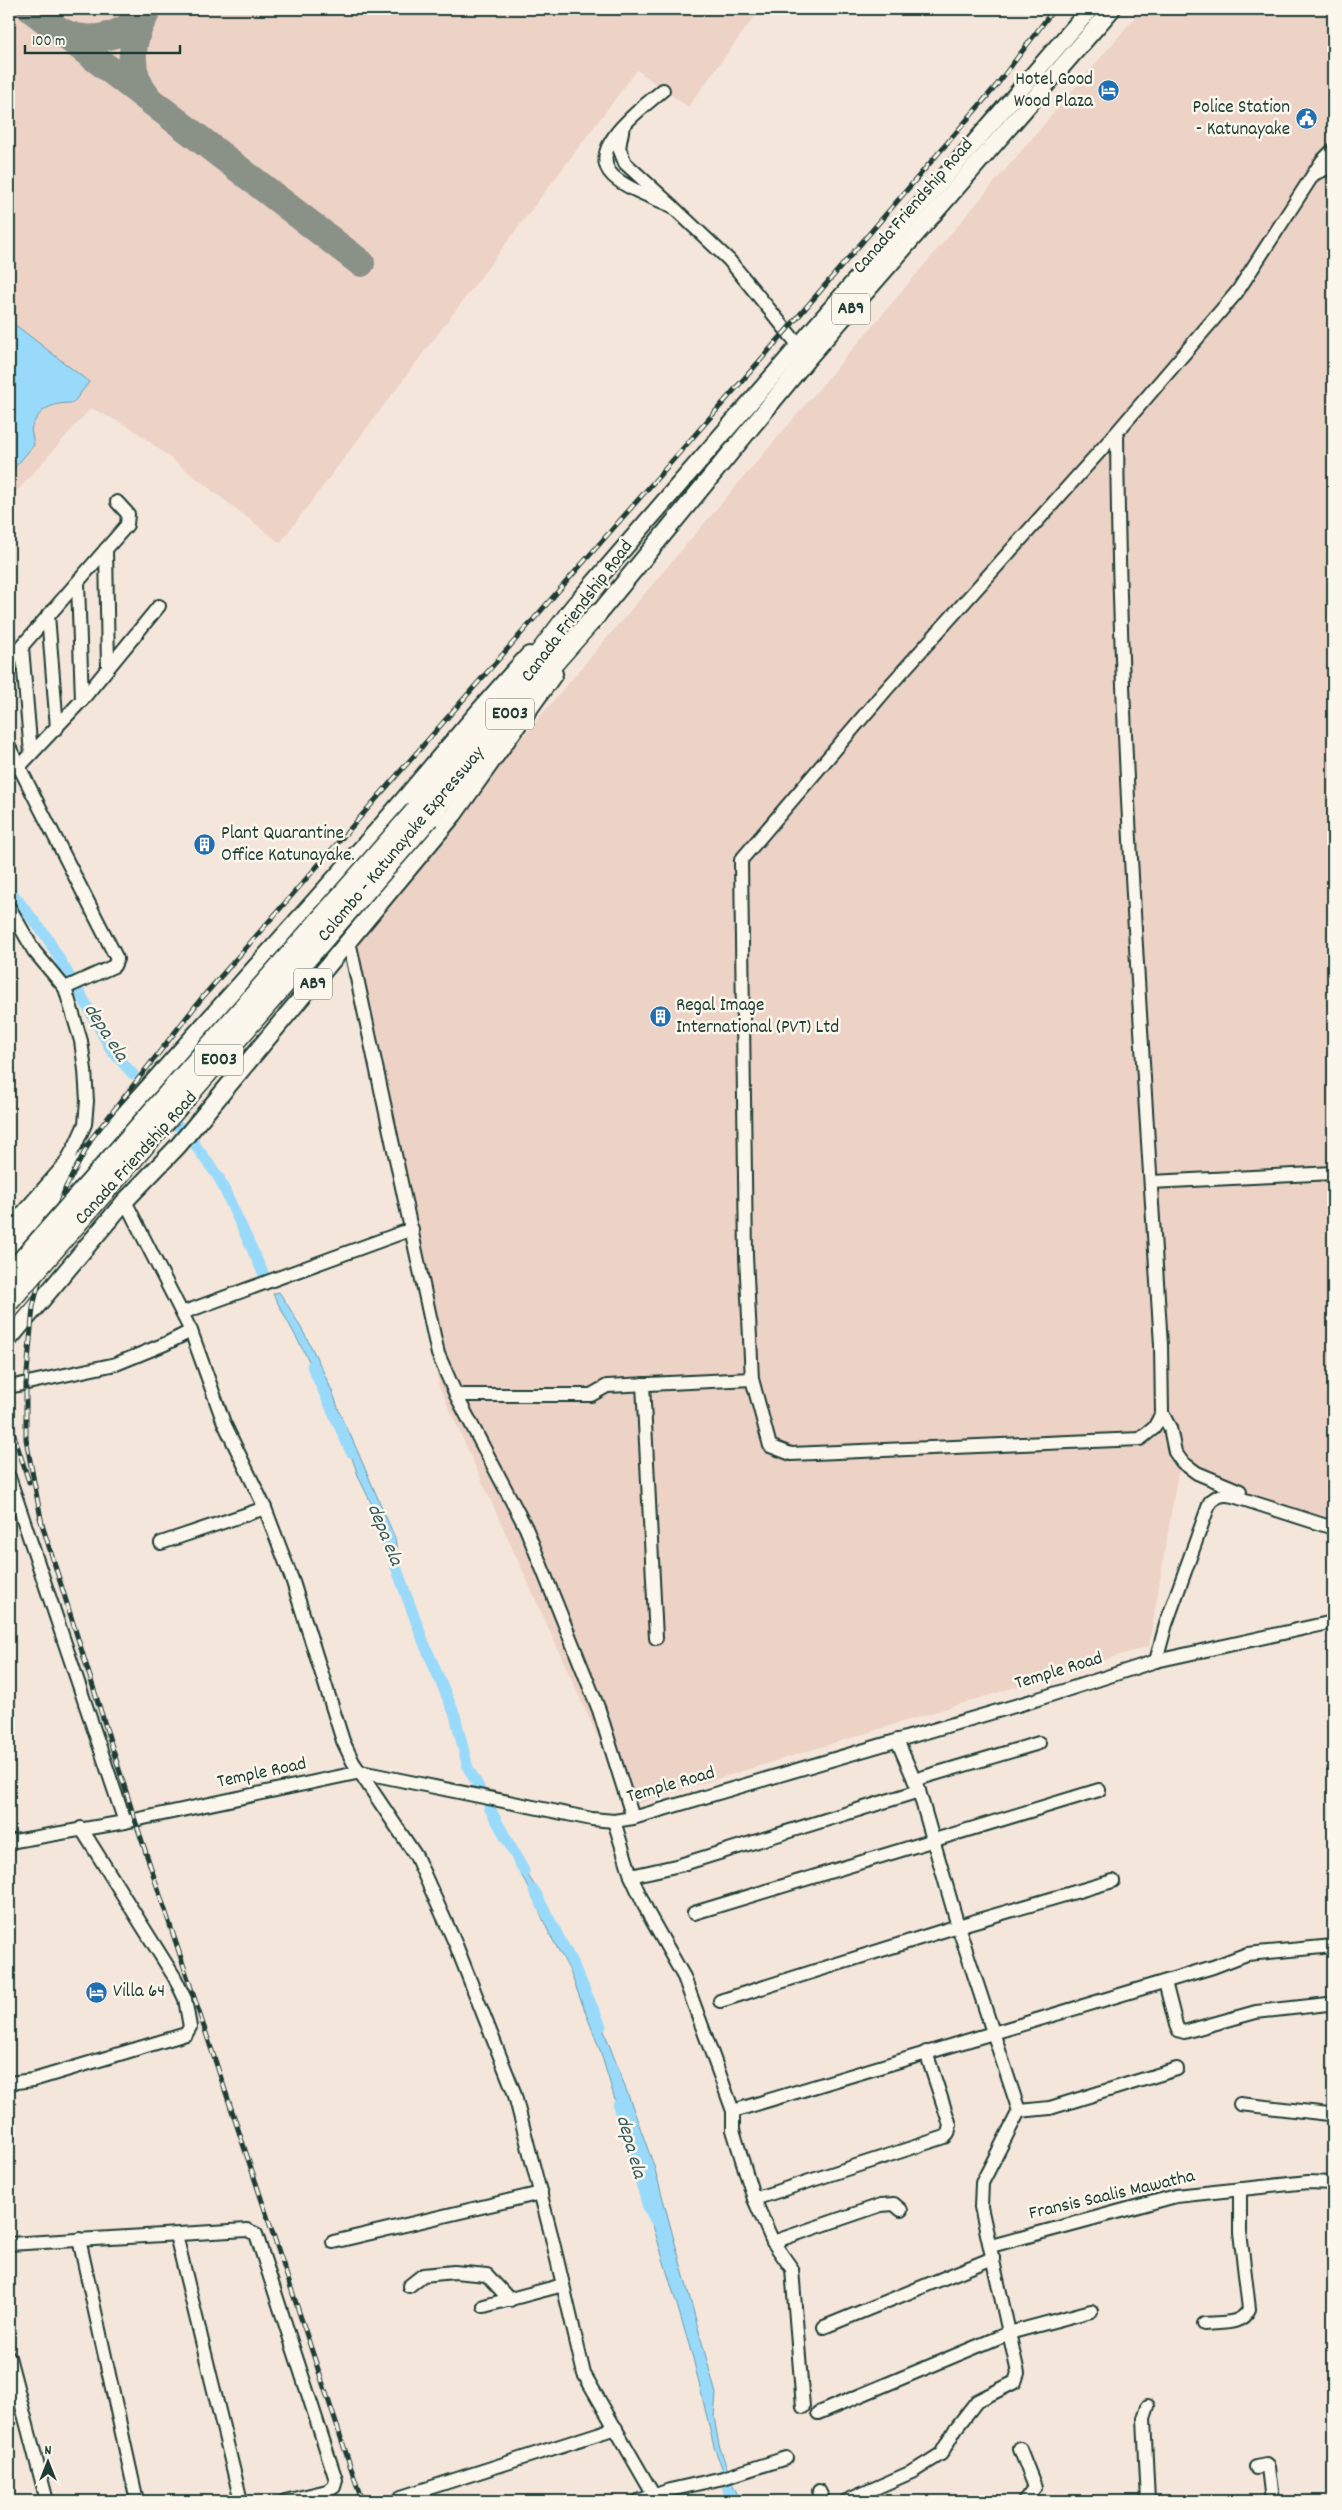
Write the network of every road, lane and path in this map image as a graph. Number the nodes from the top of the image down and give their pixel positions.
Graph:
1 (1090, 9) edge
2 (1112, 9) edge
3 (663, 90) dead end
4 (623, 126) junction
5 (1333, 150) edge
6 (1333, 166) edge
7 (1316, 172) junction
8 (672, 206) junction
9 (804, 353) junction
10 (1117, 432) junction
11 (116, 502) dead end
12 (106, 549) junction
13 (78, 583) junction
14 (577, 604) junction
15 (160, 606) dead end
16 (597, 614) junction
17 (48, 615) junction
18 (22, 647) junction
19 (9, 661) edge
20 (108, 668) junction
21 (82, 700) junction
22 (58, 728) junction
23 (9, 748) edge
24 (30, 754) junction
25 (18, 768) junction
26 (422, 814) junction
27 (9, 907) edge
28 (349, 941) junction
29 (65, 988) junction
30 (1333, 1173) edge
31 (1151, 1182) junction
32 (125, 1201) junction
33 (412, 1229) junction
34 (10, 1244) edge
35 (9, 1275) edge
36 (9, 1302) edge
37 (182, 1313) junction
38 (191, 1330) junction
39 (9, 1338) edge
40 (752, 1379) junction
41 (643, 1384) junction
42 (9, 1387) edge
43 (456, 1395) junction
44 (1162, 1413) junction
45 (9, 1477) edge
46 (265, 1508) junction
47 (1333, 1520) edge
48 (1333, 1528) edge
49 (161, 1543) dead end
50 (1333, 1622) edge
51 (656, 1638) dead end
52 (1156, 1661) junction
53 (897, 1740) junction
54 (1039, 1744) dead end
55 (361, 1772) junction
56 (916, 1786) junction
57 (1099, 1790) dead end
58 (633, 1818) junction
59 (614, 1821) junction
60 (125, 1822) junction
61 (81, 1828) junction
62 (933, 1840) junction
63 (9, 1842) edge
64 (631, 1876) junction
65 (1114, 1881) dead end
66 (694, 1913) dead end
67 (958, 1926) junction
68 (1333, 1946) edge
69 (1166, 1982) junction
70 (720, 2001) dead end
71 (1328, 2004) dead end
72 (994, 2035) junction
73 (926, 2052) junction
74 (1177, 2069) dead end
75 (9, 2083) edge
76 (1240, 2104) dead end
77 (734, 2111) junction
78 (1019, 2111) junction
79 (1333, 2112) edge
80 (1333, 2183) edge
81 (1240, 2189) junction
82 (541, 2193) junction
83 (754, 2198) junction
84 (901, 2210) dead end
85 (176, 2235) junction
86 (80, 2239) junction
87 (333, 2242) dead end
88 (773, 2242) junction
89 (9, 2244) edge
90 (992, 2252) junction
91 (563, 2285) junction
92 (409, 2286) dead end
93 (510, 2300) junction
94 (484, 2306) dead end
95 (1091, 2311) dead end
96 (1204, 2324) dead end
97 (824, 2327) dead end
98 (1009, 2333) junction
99 (9, 2357) edge
100 (1148, 2406) dead end
101 (803, 2407) dead end
102 (818, 2413) dead end
103 (616, 2428) junction
104 (1020, 2449) dead end
105 (786, 2458) dead end
106 (1256, 2467) dead end
107 (400, 2498) dead end
108 (656, 2498) edge
109 (47, 2501) edge
110 (137, 2501) edge
111 (241, 2501) edge
112 (285, 2501) edge
113 (638, 2501) edge
114 (846, 2501) edge
115 (1024, 2501) edge
116 (1148, 2501) edge
117 (1272, 2501) edge

1 - 9 main road, Canada Friendship Road / AB9
2 - 9 main road, Canada Friendship Road / AB9
3 - 4 street
4 - 8 street
4 - 8 street
5 - 7 street
6 - 7 street
7 - 10 street
8 - 9 street
9 - 14 main road, Canada Friendship Road / AB9
9 - 16 main road, Canada Friendship Road / AB9
10 - 31 street
10 - 40 street
11 - 12 street
12 - 13 street
12 - 20 street
13 - 17 street
13 - 21 street
14 - 26 highway, Colombo - Katunayake Expressway / E003
14 - 34 main road, Canada Friendship Road / AB9
15 - 20 street
16 - 26 highway, Colombo - Katunayake Expressway / E003
16 - 28 main road, Canada Friendship Road / AB9
17 - 18 street
17 - 22 street
18 - 19 street
18 - 24 street
20 - 21 street
21 - 22 street
22 - 24 street
23 - 25 street
24 - 25 street
25 - 29 street
26 - 35 highway, Colombo - Katunayake Expressway / E003, bridge
26 - 36 highway, Colombo - Katunayake Expressway / E003, bridge
27 - 29 street
28 - 32 main road, Canada Friendship Road / AB9
28 - 33 street
29 - 34 street
30 - 31 street
31 - 44 street
32 - 37 street
32 - 39 main road, Canada Friendship Road / AB9
33 - 37 street
33 - 43 street
37 - 38 street
38 - 42 street
38 - 46 street
40 - 41 street
40 - 44 street
41 - 43 street
41 - 51 street
43 - 58 street
44 - 47 street
45 - 60 street
46 - 49 street
46 - 55 street
48 - 52 street
50 - 52 street, Temple Road
52 - 53 street, Temple Road
53 - 56 street
53 - 58 street, Temple Road
54 - 56 street
55 - 59 street, Temple Road
55 - 60 street, Temple Road
55 - 82 street
56 - 62 street
56 - 64 street
57 - 62 street
58 - 59 street, Temple Road
59 - 64 street
60 - 61 street, Temple Road
61 - 63 street, Temple Road
61 - 75 street
62 - 66 street
62 - 67 street
64 - 77 street
65 - 67 street
67 - 70 street
67 - 72 street
68 - 69 street
69 - 71 street
69 - 72 street
72 - 73 street
72 - 78 street
73 - 77 street
73 - 83 street
74 - 78 street
76 - 79 street
77 - 83 street
78 - 90 street
80 - 81 street, Fransis Saalis Mawatha
81 - 90 street, Fransis Saalis Mawatha
81 - 96 street
82 - 87 street
82 - 91 street
83 - 88 street
84 - 88 street
85 - 86 street
85 - 111 street
85 - 112 street
86 - 89 street
86 - 110 street
88 - 101 street
90 - 97 street, Fransis Saalis Mawatha
90 - 98 street
91 - 93 street
91 - 103 street
92 - 93 street
93 - 94 street
95 - 98 street
98 - 102 street
98 - 114 street
99 - 109 street
100 - 116 street
103 - 107 street
103 - 108 street
104 - 115 street
105 - 108 street
106 - 117 street
108 - 113 street

